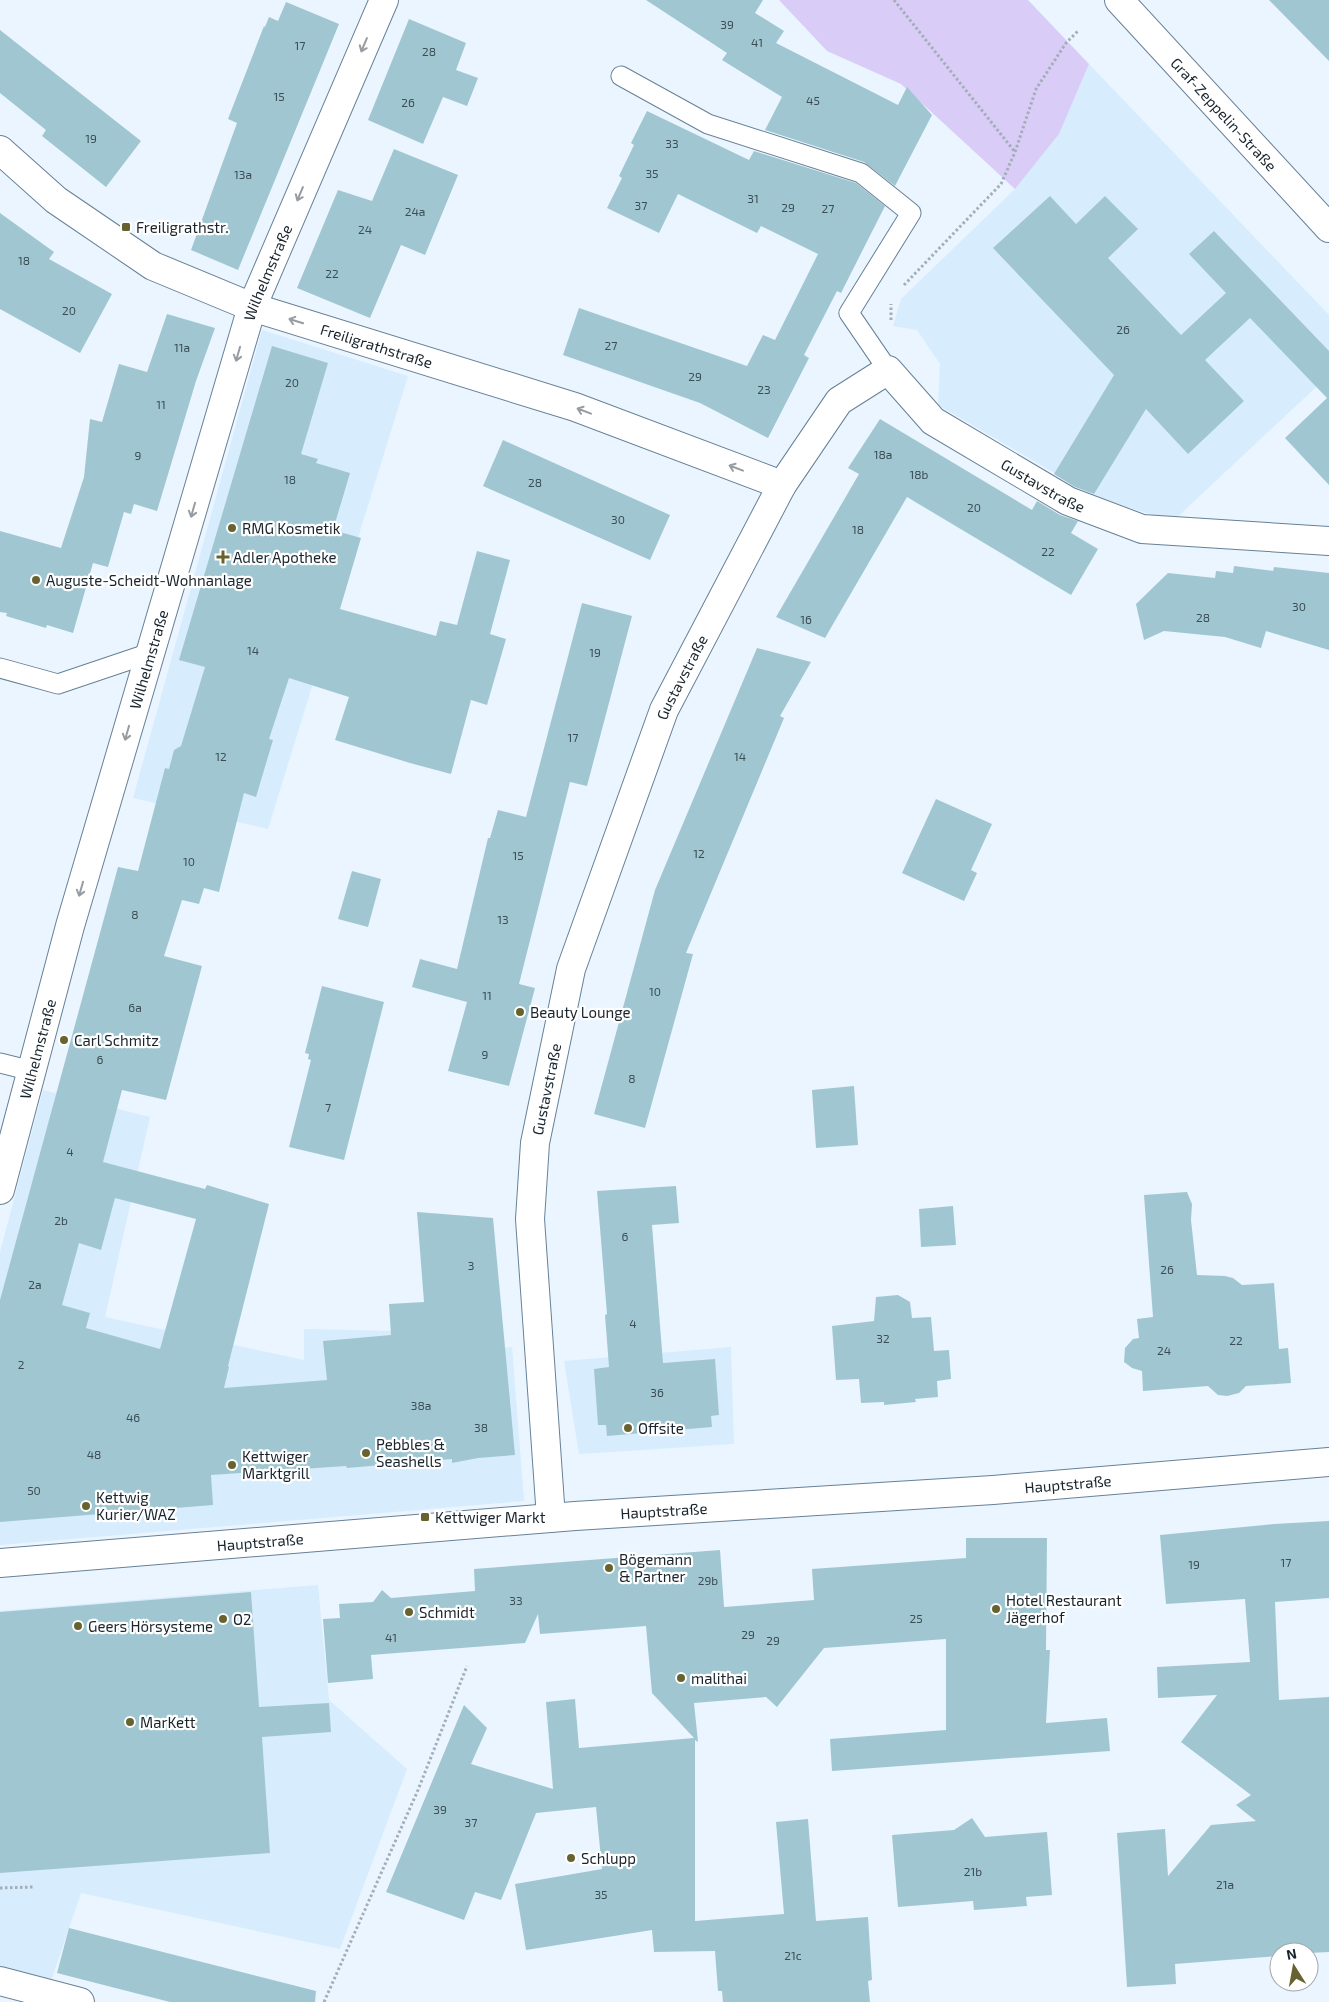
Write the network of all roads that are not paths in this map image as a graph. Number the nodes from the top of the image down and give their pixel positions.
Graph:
1 (384, 0) edge
2 (1119, 0) edge
3 (622, 76) dead end
4 (0, 150) edge
5 (1329, 228) edge
6 (252, 307) junction
7 (888, 370) junction
8 (782, 486) junction
9 (1329, 541) edge
10 (150, 653) junction
11 (0, 668) edge
12 (0, 1063) edge
13 (32, 1071) junction
14 (0, 1190) edge
15 (1329, 1462) edge
16 (552, 1518) junction
17 (0, 1563) edge
18 (0, 1981) edge
19 (80, 2002) edge

1 -> 6 street, Wilhelmstraße
2 - 5 street, Graf-Zeppelin-Straße
3 - 7 lane
4 - 6 street, Freiligrathstraße
8 -> 6 street, Freiligrathstraße
6 -> 10 street, Wilhelmstraße
7 - 8 street, Gustavstraße
7 - 9 street, Gustavstraße
8 - 16 street, Gustavstraße
10 - 11 lane
10 -> 13 street, Wilhelmstraße
12 - 13 lane
13 - 14 street, Wilhelmstraße
15 - 16 street, Hauptstraße
16 - 17 street, Hauptstraße
18 - 19 street

